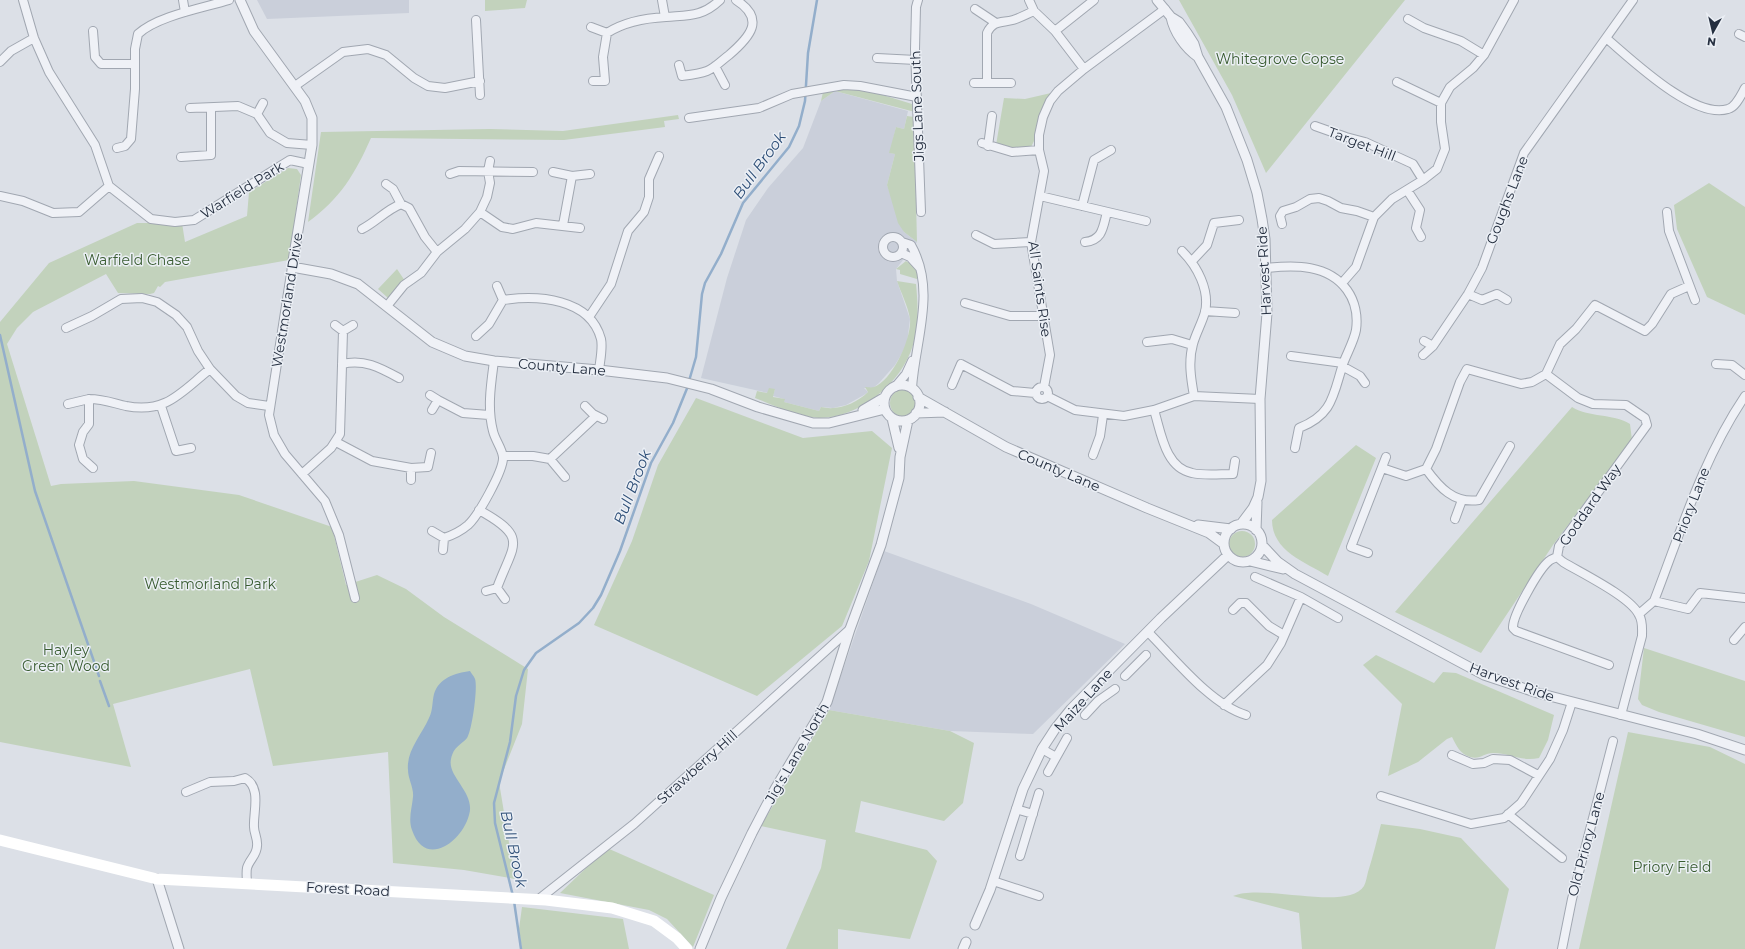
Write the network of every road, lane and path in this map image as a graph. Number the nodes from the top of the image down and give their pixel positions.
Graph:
1 (23, 0) edge
2 (183, 0) edge
3 (229, 0) edge
4 (240, 0) edge
5 (662, 0) edge
6 (720, 0) edge
7 (736, 0) edge
8 (918, 0) edge
9 (1028, 0) edge
10 (1094, 0) edge
11 (1157, 0) edge
12 (1514, 0) edge
13 (1633, 0) edge
14 (975, 9) dead end
15 (1165, 9) junction
16 (1034, 11) junction
17 (185, 12) junction
18 (665, 17) junction
19 (1408, 19) dead end
20 (476, 20) dead end
21 (996, 23) junction
22 (591, 27) dead end
23 (94, 31) dead end
24 (1055, 31) junction
25 (607, 33) junction
26 (34, 38) junction
27 (1606, 38) junction
28 (1484, 54) junction
29 (877, 58) dead end
30 (916, 60) junction
31 (0, 62) edge
32 (135, 64) junction
33 (679, 65) dead end
34 (715, 66) junction
35 (1084, 70) junction
36 (480, 81) junction
37 (593, 81) dead end
38 (987, 82) junction
39 (1397, 82) dead end
40 (974, 83) dead end
41 (1011, 83) dead end
42 (725, 85) dead end
43 (294, 86) junction
44 (1745, 88) edge
45 (480, 96) dead end
46 (917, 97) junction
47 (263, 103) dead end
48 (1441, 103) junction
49 (190, 108) dead end
50 (210, 108) junction
51 (257, 114) junction
52 (992, 116) dead end
53 (689, 118) dead end
54 (1315, 126) dead end
55 (312, 145) junction
56 (117, 148) dead end
57 (1039, 150) junction
58 (1111, 150) dead end
59 (659, 156) dead end
60 (181, 157) dead end
61 (490, 161) dead end
62 (309, 164) junction
63 (488, 171) junction
64 (533, 172) dead end
65 (553, 172) dead end
66 (450, 174) dead end
67 (590, 174) dead end
68 (572, 176) junction
69 (1422, 180) junction
70 (386, 184) dead end
71 (109, 186) junction
72 (1407, 190) junction
73 (0, 196) edge
74 (1040, 196) junction
75 (400, 204) junction
76 (1082, 206) junction
77 (480, 212) junction
78 (921, 212) dead end
79 (1107, 212) junction
80 (1667, 212) dead end
81 (1374, 217) junction
82 (1239, 220) dead end
83 (1146, 221) dead end
84 (1282, 224) dead end
85 (563, 225) junction
86 (580, 228) dead end
87 (362, 229) dead end
88 (976, 235) dead end
89 (1421, 237) dead end
90 (902, 242) junction
91 (1031, 242) junction
92 (1084, 242) dead end
93 (1182, 251) dead end
94 (438, 252) junction
95 (901, 253) junction
96 (1192, 261) junction
97 (292, 267) junction
98 (1266, 268) junction
99 (920, 269) junction
100 (1342, 282) junction
101 (497, 286) dead end
102 (1689, 286) junction
103 (1468, 294) junction
104 (503, 300) junction
105 (1507, 300) dead end
106 (1695, 300) dead end
107 (965, 303) dead end
108 (387, 306) junction
109 (1205, 311) junction
110 (1235, 313) dead end
111 (1043, 316) junction
112 (589, 317) junction
113 (335, 325) dead end
114 (353, 325) dead end
115 (66, 328) dead end
116 (343, 331) junction
117 (476, 336) dead end
118 (1424, 341) dead end
119 (1147, 342) dead end
120 (1192, 345) junction
121 (1433, 346) junction
122 (916, 353) junction
123 (1423, 355) dead end
124 (1291, 356) dead end
125 (494, 361) junction
126 (342, 364) junction
127 (1716, 364) dead end
128 (1343, 365) junction
129 (210, 369) junction
130 (599, 370) junction
131 (1546, 374) junction
132 (1745, 375) edge
133 (398, 378) dead end
134 (1364, 383) dead end
135 (952, 385) dead end
136 (895, 387) junction
137 (1044, 387) junction
138 (912, 388) junction
139 (1036, 393) junction
140 (430, 395) dead end
141 (1047, 396) junction
142 (1194, 396) junction
143 (1745, 396) edge
144 (885, 397) junction
145 (918, 397) junction
146 (89, 399) junction
147 (1260, 399) junction
148 (438, 400) junction
149 (68, 404) dead end
150 (161, 406) junction
151 (269, 406) junction
152 (585, 406) dead end
153 (885, 409) junction
154 (432, 410) dead end
155 (1154, 410) junction
156 (945, 412) junction
157 (916, 413) junction
158 (489, 415) junction
159 (1103, 415) junction
160 (849, 417) junction
161 (892, 418) junction
162 (908, 420) junction
163 (336, 442) junction
164 (1510, 446) dead end
165 (191, 448) dead end
166 (1295, 448) dead end
167 (431, 453) dead end
168 (1093, 455) dead end
169 (503, 456) junction
170 (900, 457) junction
171 (1386, 457) dead end
172 (550, 459) junction
173 (1235, 461) dead end
174 (93, 468) dead end
175 (411, 468) junction
176 (1382, 468) junction
177 (1426, 469) junction
178 (302, 474) junction
179 (565, 476) dead end
180 (411, 480) dead end
181 (1258, 497) junction
182 (1462, 500) junction
183 (479, 510) junction
184 (1455, 519) dead end
185 (1178, 520) junction
186 (1242, 524) junction
187 (1231, 528) junction
188 (1256, 530) junction
189 (432, 531) dead end
190 (444, 538) junction
191 (1224, 544) junction
192 (1262, 545) junction
193 (443, 550) dead end
194 (1368, 553) dead end
195 (1228, 556) junction
196 (1557, 557) junction
197 (1250, 561) junction
198 (1295, 574) junction
199 (1255, 577) dead end
200 (497, 588) junction
201 (486, 591) dead end
202 (1301, 597) junction
203 (355, 598) dead end
204 (1745, 598) edge
205 (505, 599) dead end
206 (1654, 601) junction
207 (1233, 610) dead end
208 (1639, 614) junction
209 (1338, 618) dead end
210 (1745, 627) edge
211 (850, 629) junction
212 (1148, 632) junction
213 (1284, 635) junction
214 (1734, 640) dead end
215 (1146, 655) dead end
216 (1123, 656) junction
217 (1609, 665) dead end
218 (1133, 666) junction
219 (1125, 676) dead end
220 (1115, 689) dead end
221 (1088, 692) junction
222 (1098, 701) junction
223 (1572, 702) junction
224 (1224, 705) junction
225 (1085, 715) dead end
226 (1246, 715) dead end
227 (1620, 715) junction
228 (1067, 738) dead end
229 (1613, 741) dead end
230 (1042, 749) junction
231 (1745, 750) edge
232 (1452, 755) dead end
233 (1056, 758) junction
234 (1048, 772) dead end
235 (1538, 775) junction
236 (186, 792) dead end
237 (1039, 793) dead end
238 (1381, 796) dead end
239 (1016, 810) junction
240 (1033, 814) junction
241 (1508, 814) junction
242 (0, 840) edge
243 (1020, 856) dead end
244 (1562, 858) dead end
245 (157, 879) junction
246 (993, 881) junction
247 (248, 884) junction
248 (1039, 896) dead end
249 (539, 899) junction
250 (975, 925) dead end
251 (178, 949) edge
252 (687, 949) edge
253 (700, 949) edge
254 (1562, 949) edge

1 - 26 street
2 - 17 street
3 - 17 street
4 - 43 street, Westmorland Drive
5 - 18 street
6 - 18 street
7 - 34 street
8 - 30 street, Jigs Lane South
9 - 16 street
10 - 24 street
11 - 15 street, Harvest Ride
12 - 28 street
13 - 27 street, Goughs Lane
14 - 21 street
15 - 35 street, All Saints Rise
15 - 98 street, Harvest Ride
16 - 21 street
16 - 24 street
17 - 32 street
18 - 25 street
19 - 28 street
20 - 36 street
21 - 38 street
22 - 25 street
23 - 32 street
24 - 35 street
25 - 37 street
26 - 31 street
26 - 71 street
27 - 44 street
27 - 103 street, Goughs Lane
28 - 48 street
29 - 30 street
30 - 46 street, Jigs Lane South
32 - 56 street
33 - 34 street
34 - 42 street
35 - 57 street, All Saints Rise
36 - 43 street
36 - 45 street
38 - 40 street
38 - 41 street
39 - 48 street
43 - 55 street, Westmorland Drive
46 - 53 street
46 - 78 street, Jigs Lane South
47 - 51 street
48 - 69 street
49 - 50 street
50 - 51 street
50 - 60 street
51 - 55 street
52 - 57 street
54 - 69 street, Target Hill
55 - 62 street, Westmorland Drive
57 - 74 street, All Saints Rise
58 - 76 street
59 - 112 street
61 - 63 street
62 - 71 street, Warfield Park
62 - 97 street, Westmorland Drive
63 - 64 street
63 - 66 street
63 - 77 street
65 - 68 street
67 - 68 street
68 - 85 street
69 - 72 street
70 - 75 street
71 - 73 street
72 - 81 street
72 - 89 street
74 - 76 street
74 - 91 street, All Saints Rise
75 - 87 street
75 - 94 street
76 - 79 street
77 - 85 street
77 - 94 street
79 - 83 street
79 - 92 street
80 - 102 street
81 - 84 street
81 - 100 street
82 - 96 street
85 - 86 street
88 - 91 street
90 - 95 street
90 - 95 street
90 - 99 street
91 - 111 street, All Saints Rise
93 - 96 street
94 - 108 street
95 - 99 street
96 - 109 street
97 - 108 street, County Lane
97 - 151 street, Westmorland Drive
98 - 100 street
98 - 147 street, Harvest Ride
99 - 122 street
100 - 128 street
101 - 104 street
102 - 106 street
102 - 131 street
103 - 105 street
103 - 121 street, Goughs Lane
104 - 112 street
104 - 117 street
107 - 111 street
108 - 125 street, County Lane
109 - 110 street
109 - 120 street
111 - 137 street, All Saints Rise
112 - 130 street
113 - 116 street
114 - 116 street
115 - 129 street
116 - 126 street
118 - 121 street
119 - 120 street
120 - 142 street
121 - 123 street, Goughs Lane
122 - 136 street
122 - 138 street
124 - 128 street
125 - 130 street, County Lane
125 - 158 street
126 - 133 street
126 - 163 street
127 - 132 street
128 - 134 street
128 - 166 street
129 - 150 street
129 - 151 street
130 - 160 street, County Lane
131 - 177 street
131 - 196 street, Goddard Way
135 - 139 street
136 - 138 street
136 - 144 street
137 - 139 street
137 - 141 street, All Saints Rise
138 - 145 street
139 - 141 street
140 - 148 street
141 - 159 street
142 - 147 street
142 - 155 street
143 - 206 street, Priory Lane
144 - 153 street
144 - 160 street, County Lane
145 - 156 street, County Lane
145 - 157 street
146 - 149 street
146 - 150 street
146 - 174 street
147 - 181 street, Harvest Ride
148 - 154 street
148 - 158 street
150 - 165 street
151 - 178 street, Westmorland Drive
152 - 172 street
153 - 160 street, County Lane
153 - 161 street
155 - 159 street
155 - 173 street
156 - 157 street
156 - 185 street, County Lane
157 - 162 street
158 - 169 street
159 - 168 street
161 - 162 street
161 - 170 street, Jig's Lane North
162 - 170 street, Jig's Lane North
163 - 175 street
163 - 178 street
164 - 182 street
167 - 175 street
169 - 172 street
169 - 183 street
170 - 211 street, Jig's Lane North
171 - 176 street
172 - 179 street
175 - 180 street
176 - 177 street
176 - 194 street
177 - 182 street
178 - 203 street, Westmorland Drive
181 - 186 street, Harvest Ride
181 - 188 street, Harvest Ride
182 - 184 street
183 - 190 street
183 - 200 street
185 - 187 street, County Lane
185 - 191 street, County Lane
186 - 187 street
186 - 188 street
187 - 191 street
188 - 192 street
189 - 190 street
190 - 193 street
191 - 195 street
192 - 197 street
192 - 198 street, Harvest Ride
195 - 197 street
195 - 212 street, Maize Lane
196 - 208 street, Goddard Way
196 - 217 street
197 - 198 street, Harvest Ride
198 - 223 street, Harvest Ride
199 - 202 street
200 - 201 street
200 - 205 street
202 - 209 street
202 - 213 street
204 - 206 street
206 - 208 street, Priory Lane
207 - 213 street
208 - 227 street
210 - 214 street
211 - 249 street, Strawberry Hill
211 - 253 street, Jig's Lane North
212 - 216 street, Maize Lane
212 - 224 street
213 - 224 street
215 - 218 street
216 - 218 street
216 - 221 street, Maize Lane
218 - 219 street
220 - 222 street
221 - 222 street
221 - 230 street, Maize Lane
222 - 225 street
223 - 227 street, Harvest Ride
223 - 235 street
224 - 226 street
227 - 231 street, Harvest Ride
228 - 233 street
229 - 254 street, Old Priory Lane
230 - 233 street
230 - 239 street, Maize Lane
232 - 235 street
233 - 234 street
235 - 241 street
236 - 247 street
237 - 240 street
238 - 241 street
239 - 240 street
239 - 246 street, Maize Lane
240 - 243 street
241 - 244 street
242 - 245 main road, Forest Road
245 - 247 main road, Forest Road
245 - 251 street
246 - 248 street
246 - 250 street, Maize Lane
247 - 249 main road, Forest Road
249 - 252 main road, Forest Road

